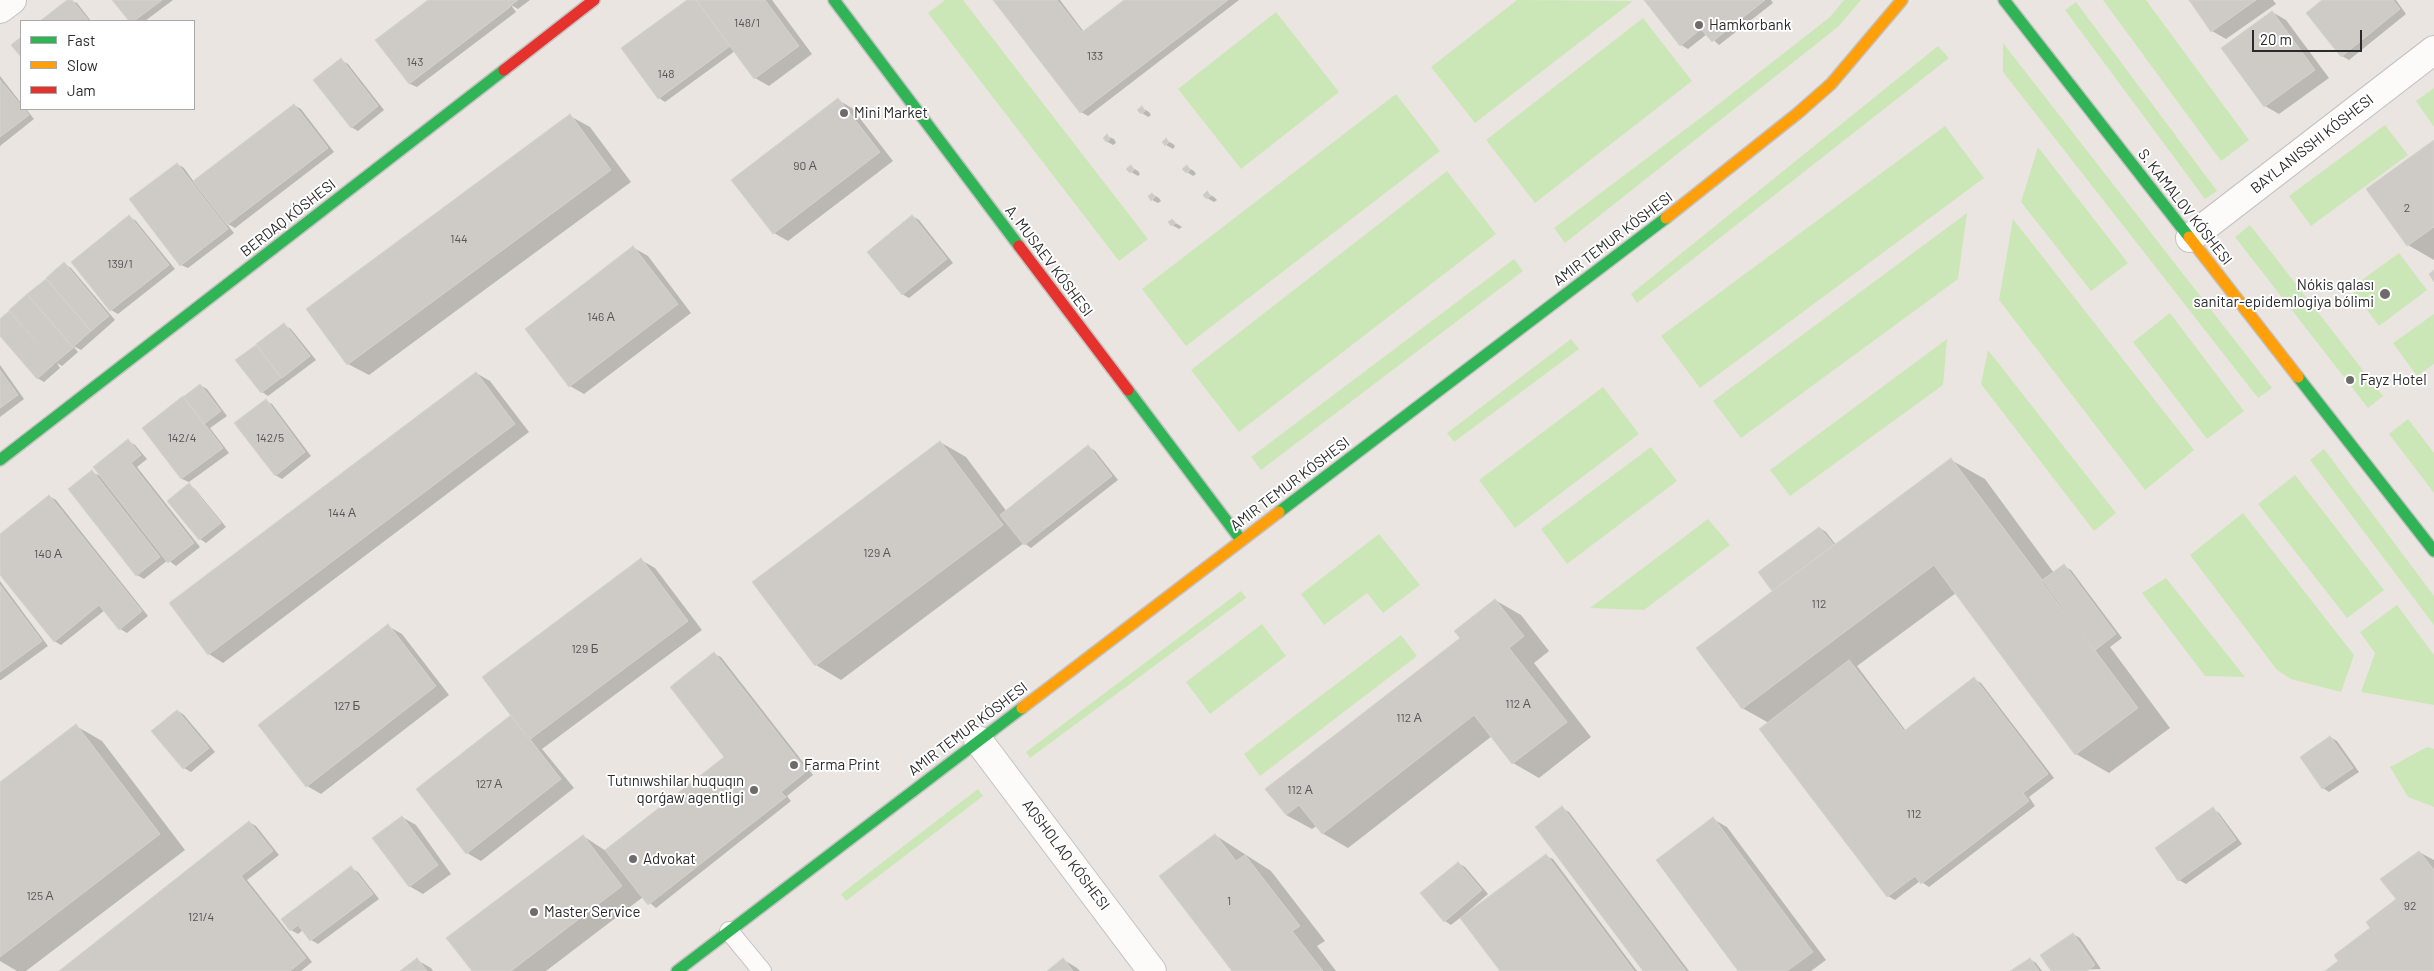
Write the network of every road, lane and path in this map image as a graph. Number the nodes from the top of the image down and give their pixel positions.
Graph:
1 (12, 0) edge
2 (594, 0) edge
3 (834, 0) edge
4 (1902, 0) edge
5 (2004, 0) edge
6 (0, 9) edge
7 (2434, 50) edge
8 (2190, 238) junction
9 (0, 460) edge
10 (1241, 540) junction
11 (2434, 551) edge
12 (978, 740) junction
13 (729, 931) junction
14 (678, 971) edge
15 (762, 971) edge
16 (1152, 971) edge

1 - 6 street
2 - 9 street, BERDAQ KÓSHESI
3 - 10 street, A. MUSAEV KÓSHESI
4 - 10 street, AMIR TEMUR KÓSHESI
5 - 8 street, S. KAMALOV KÓSHESI
7 - 8 street
8 - 11 street, S. KAMALOV KÓSHESI
10 - 12 street, AMIR TEMUR KÓSHESI
12 - 13 street, AMIR TEMUR KÓSHESI
12 - 16 street, AQSHOLAQ KÓSHESI
13 - 14 street, AMIR TEMUR KÓSHESI
13 - 15 lane

